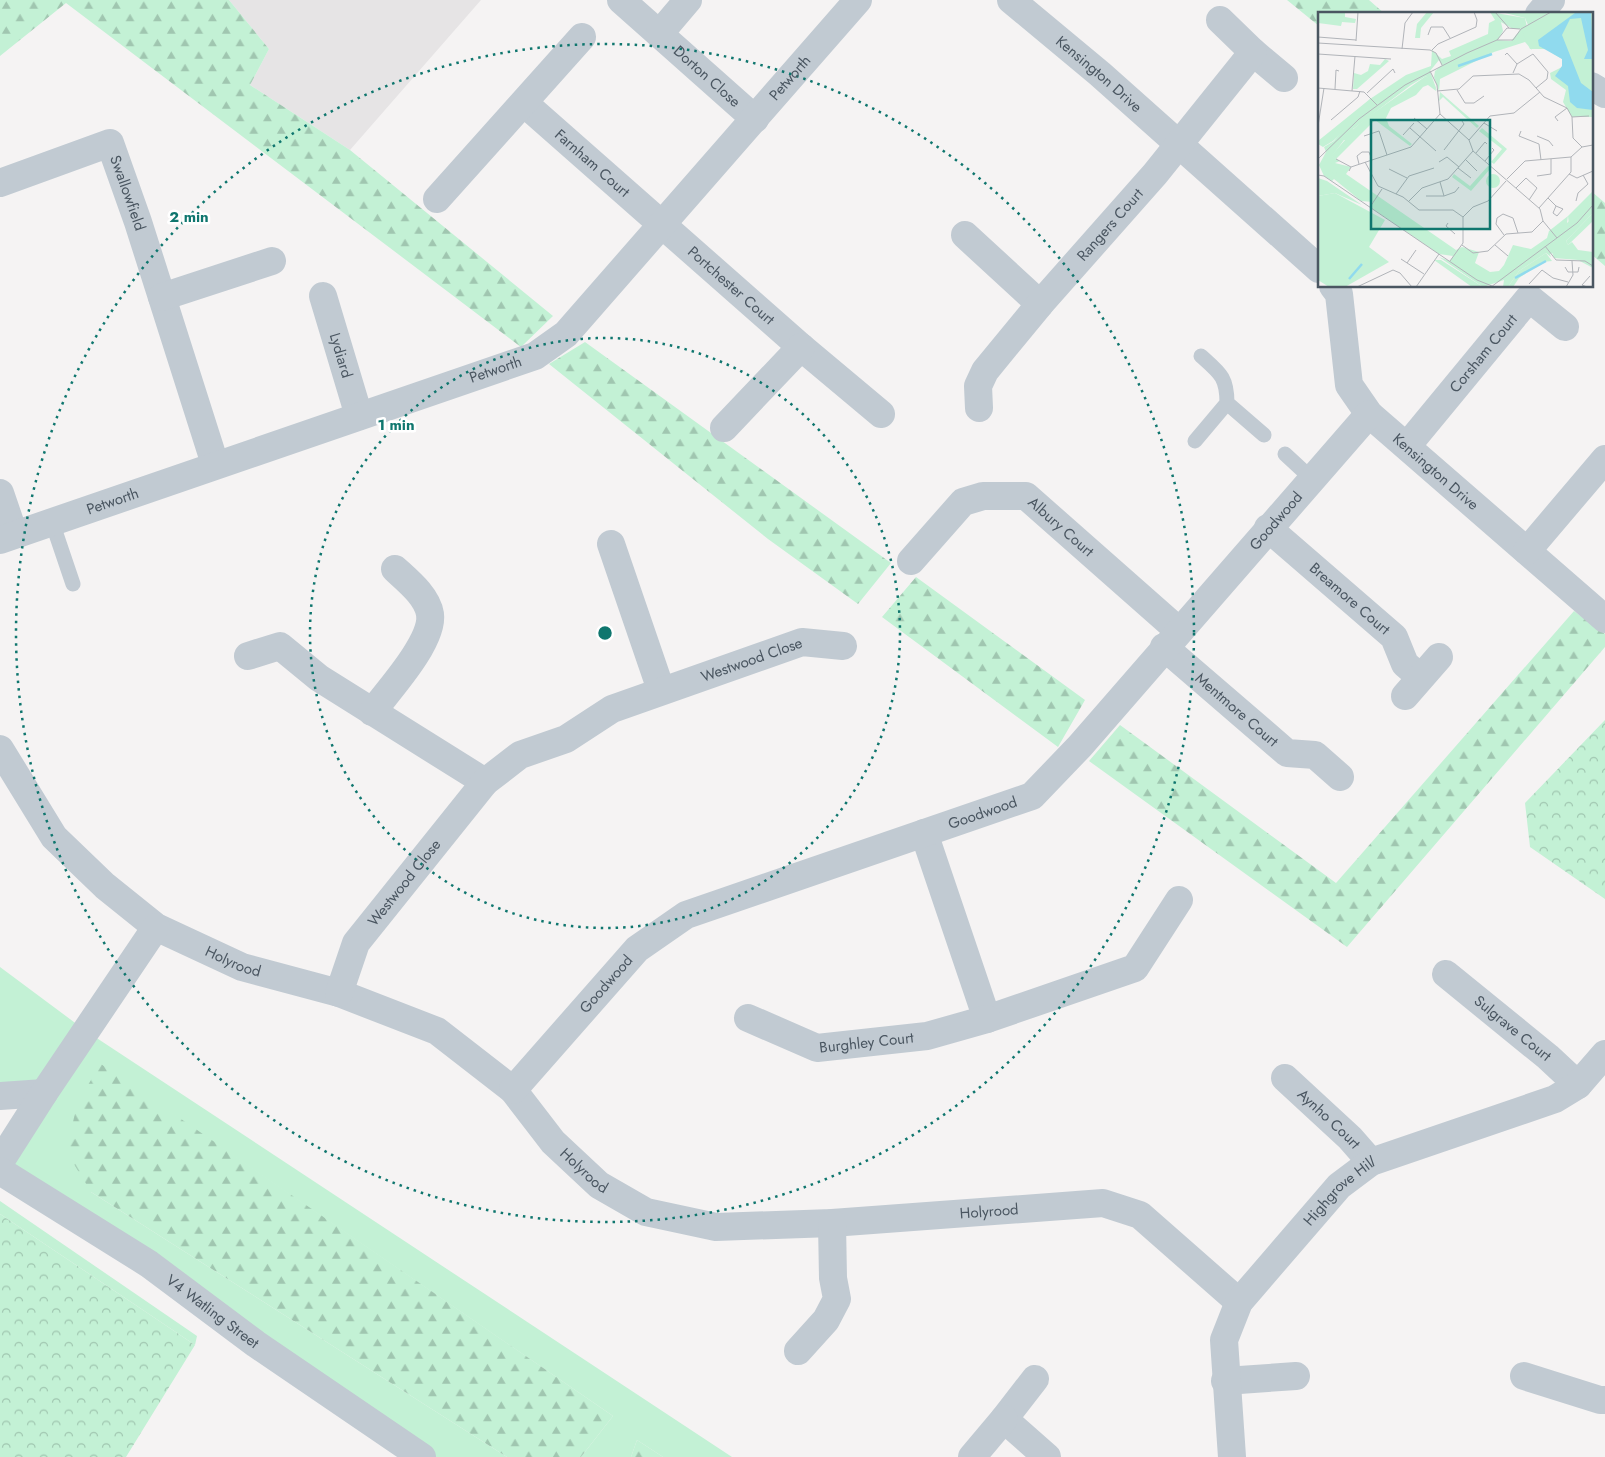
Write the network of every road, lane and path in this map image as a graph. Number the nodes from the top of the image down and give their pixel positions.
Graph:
1 (621, 0) edge
2 (688, 0) edge
3 (858, 0) edge
4 (1016, 2) edge
5 (1220, 20) dead end
6 (660, 33) junction
7 (582, 37) dead end
8 (1253, 52) junction
9 (1284, 78) dead end
10 (1592, 87) edge
11 (1605, 94) edge
12 (524, 103) junction
13 (755, 118) junction
14 (1178, 145) junction
15 (0, 183) edge
16 (437, 199) dead end
17 (661, 224) junction
18 (965, 235) dead end
19 (272, 261) dead end
20 (1318, 268) edge
21 (1334, 288) edge
22 (323, 296) dead end
23 (162, 297) junction
24 (1040, 304) junction
25 (1565, 327) dead end
26 (801, 347) junction
27 (1202, 356) dead end
28 (1227, 403) junction
29 (979, 408) dead end
30 (880, 414) dead end
31 (1368, 414) junction
32 (359, 416) junction
33 (724, 428) dead end
34 (1264, 435) dead end
35 (1195, 441) dead end
36 (1407, 446) junction
37 (1285, 454) dead end
38 (1605, 459) edge
39 (215, 464) junction
40 (1312, 479) junction
41 (0, 493) edge
42 (52, 522) junction
43 (1268, 528) junction
44 (7, 537) edge
45 (611, 544) dead end
46 (1526, 551) junction
47 (911, 561) dead end
48 (395, 569) dead end
49 (73, 584) dead end
50 (1605, 619) edge
51 (1172, 639) junction
52 (843, 646) dead end
53 (248, 656) dead end
54 (1439, 657) dead end
55 (661, 690) junction
56 (372, 712) junction
57 (0, 749) edge
58 (1340, 777) dead end
59 (486, 782) junction
60 (924, 833) junction
61 (1180, 900) dead end
62 (156, 927) junction
63 (1446, 974) dead end
64 (339, 993) junction
65 (748, 1018) dead end
66 (987, 1019) junction
67 (1605, 1054) edge
68 (1285, 1078) dead end
69 (1578, 1085) junction
70 (513, 1090) junction
71 (44, 1093) junction
72 (0, 1096) edge
73 (0, 1162) edge
74 (1371, 1162) junction
75 (0, 1171) edge
76 (832, 1222) junction
77 (1239, 1302) junction
78 (798, 1351) dead end
79 (1296, 1376) dead end
80 (1524, 1376) dead end
81 (1035, 1379) dead end
82 (1226, 1381) junction
83 (1605, 1400) edge
84 (1004, 1419) junction
85 (422, 1457) edge
86 (972, 1457) edge
87 (1047, 1457) edge
88 (1232, 1457) edge

1 - 6 street, Dorton Close
2 - 6 street, Dorton Close
3 - 13 street, Petworth
4 - 14 street, Kensington Drive
5 - 8 street
6 - 13 street, Dorton Close
7 - 12 street
8 - 9 street
8 - 14 street
10 - 11 street
12 - 16 street
12 - 17 street, Farnham Court
13 - 17 street, Petworth
14 - 20 street, Kensington Drive
14 - 24 street, Rangers Court
15 - 23 street, Swallowfield
17 - 26 street, Portchester Court
17 - 32 street, Petworth
18 - 24 street
19 - 23 street
21 - 31 street, Kensington Drive
22 - 32 street, Lydiard
23 - 39 street, Swallowfield
24 - 29 street, Rangers Court
25 - 36 street, Corsham Court
26 - 30 street, Portchester Court
26 - 33 street
27 - 28 lane
28 - 34 lane
28 - 35 lane
31 - 36 street, Kensington Drive
31 - 40 street, Goodwood
32 - 39 street, Petworth
36 - 46 street, Kensington Drive
37 - 40 lane
38 - 46 street
39 - 42 street, Petworth
40 - 43 street, Goodwood
41 - 44 street
42 - 44 street, Petworth
42 - 49 lane
43 - 51 street, Goodwood
43 - 54 street, Breamore Court
45 - 55 street
46 - 50 street, Kensington Drive
47 - 51 street, Albury Court
48 - 56 street
51 - 58 street, Mentmore Court
51 - 60 street, Goodwood
52 - 55 street, Westwood Close
53 - 56 street
55 - 59 street, Westwood Close
56 - 59 street
57 - 62 street, Holyrood
59 - 64 street, Westwood Close
60 - 66 street
60 - 70 street, Goodwood
61 - 66 street, Burghley Court
62 - 64 street, Holyrood
62 - 71 street
63 - 69 street, Sulgrave Court
64 - 70 street, Holyrood
65 - 66 street, Burghley Court
67 - 69 street, Highgrove Hill
68 - 74 street, Aynho Court
69 - 74 street, Highgrove Hill
70 - 76 street, Holyrood
71 - 72 street
71 - 73 street
74 - 77 street, Highgrove Hill
75 - 85 street, V4 Watling Street
76 - 77 street, Holyrood
76 - 78 street
77 - 82 street, Highgrove Hill
79 - 82 street
80 - 83 street
81 - 84 street
82 - 88 street, Highgrove Hill
84 - 86 street
84 - 87 street

